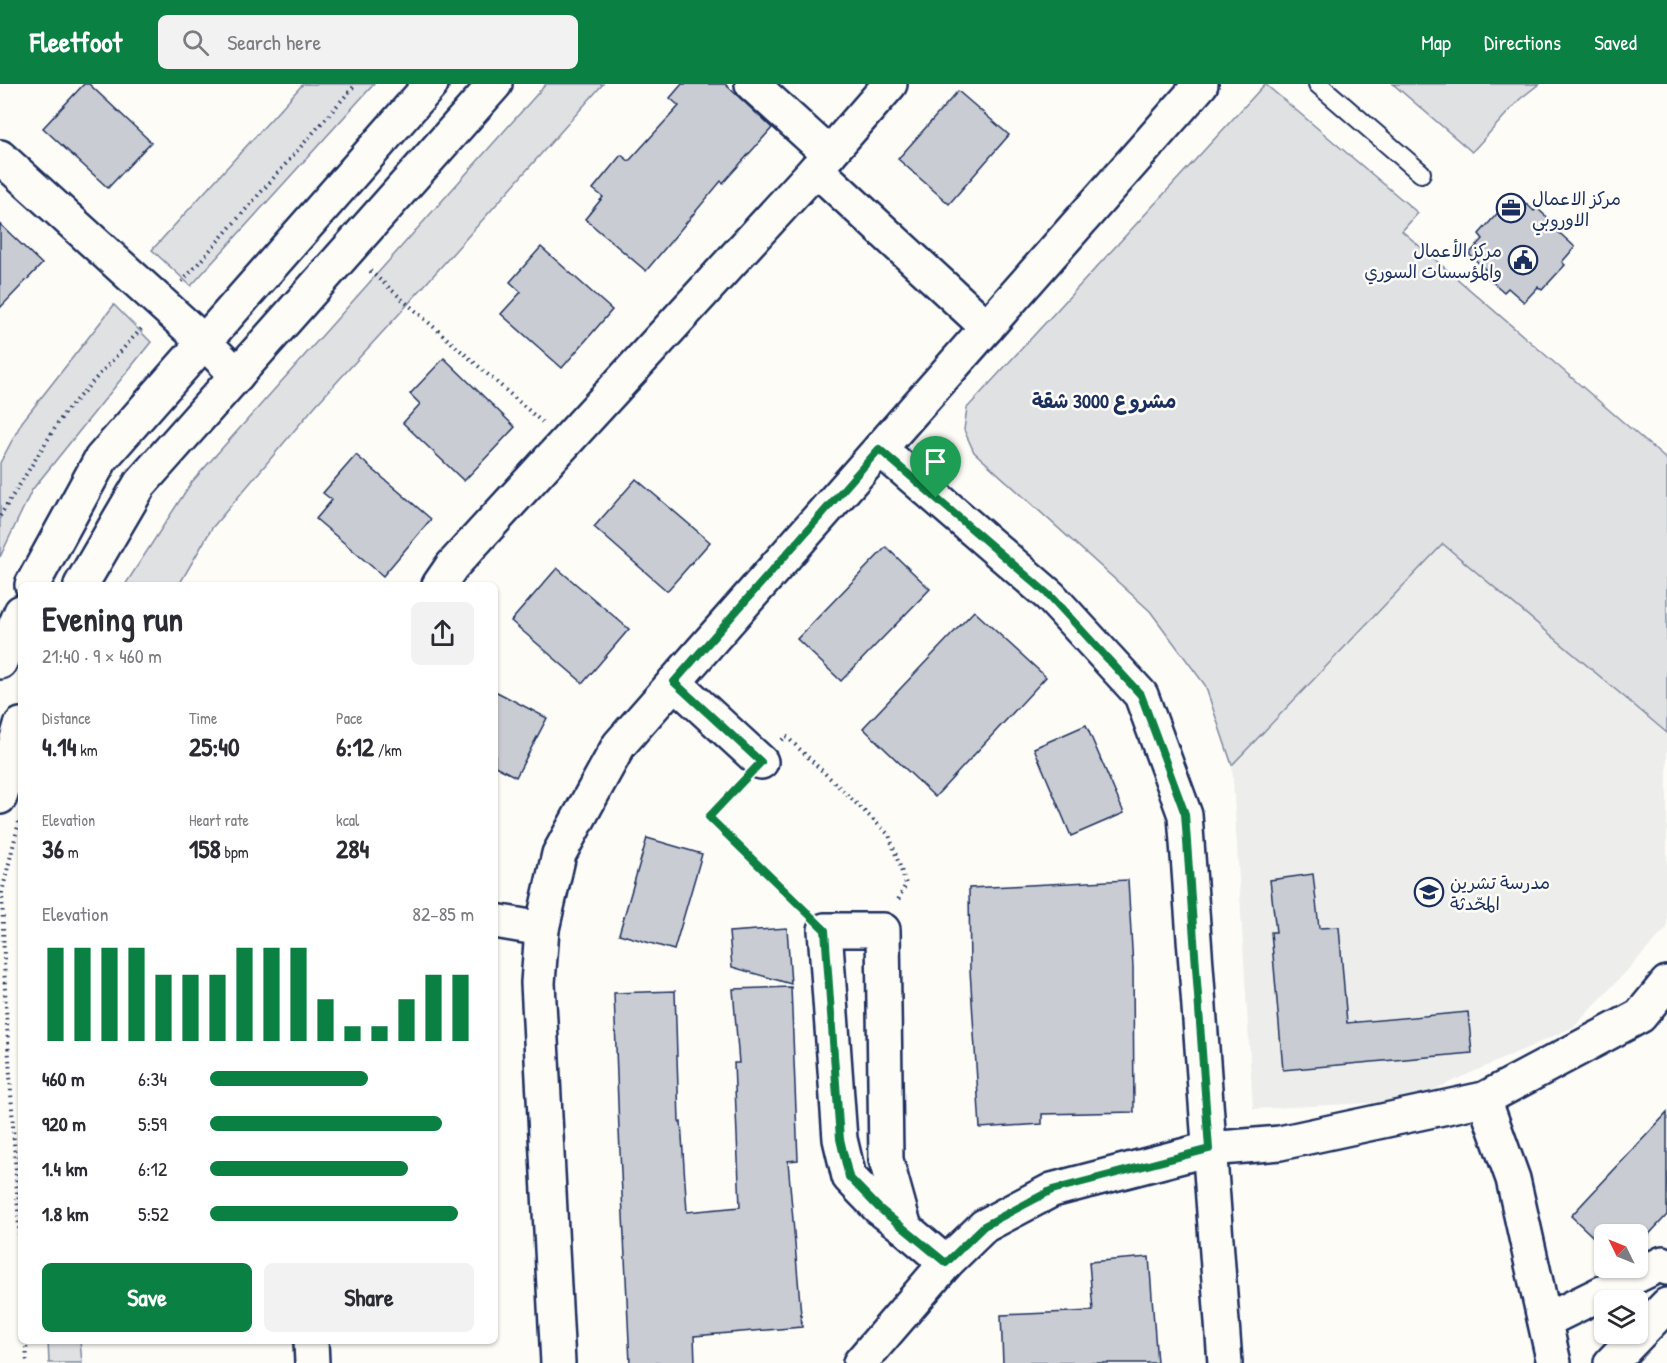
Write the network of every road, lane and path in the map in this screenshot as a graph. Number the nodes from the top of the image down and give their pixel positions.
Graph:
1 (431, 84) edge
2 (495, 84) edge
3 (752, 84) edge
4 (890, 84) edge
5 (1201, 84) edge
6 (1318, 84) edge
7 (0, 157) edge
8 (822, 161) junction
9 (1421, 173) dead end
10 (365, 266) dead end
11 (987, 327) junction
12 (203, 341) junction
13 (237, 375) junction
14 (566, 442) junction
15 (879, 449) junction
16 (34, 582) edge
17 (83, 582) edge
18 (441, 582) edge
19 (18, 619) edge
20 (0, 662) edge
21 (674, 682) junction
22 (18, 735) edge
23 (761, 762) junction
24 (0, 797) edge
25 (18, 825) edge
26 (498, 922) edge
27 (542, 929) junction
28 (825, 930) junction
29 (883, 930) junction
30 (1667, 983) edge
31 (1484, 1099) junction
32 (1209, 1149) junction
33 (18, 1210) edge
34 (905, 1228) junction
35 (946, 1263) junction
36 (1667, 1268) edge
37 (1667, 1305) edge
38 (1545, 1321) junction
39 (26, 1344) edge
40 (311, 1344) edge
41 (27, 1363) edge
42 (312, 1363) edge
43 (558, 1363) edge
44 (860, 1363) edge
45 (1225, 1363) edge
46 (1554, 1363) edge
47 (1611, 1363) edge

1 - 12 street
2 - 13 street
3 - 8 street
4 - 8 street
5 - 11 street
6 - 9 lane
7 - 12 street
8 - 11 street
8 - 14 street
10 - 14 path
11 - 15 street
12 - 13 street
12 - 16 street
13 - 17 street
14 - 18 street
15 - 21 street
15 - 32 street
19 - 20 street
21 - 23 street
21 - 27 street
22 - 24 street
23 - 28 path
23 - 29 path
25 - 33 path
26 - 27 street
27 - 43 street
28 - 29 street
28 - 34 street
29 - 34 street
30 - 31 street
31 - 32 street
31 - 38 street
32 - 35 street
32 - 45 street
34 - 35 street
35 - 44 street
36 - 38 street
37 - 47 street
38 - 46 street
39 - 41 path
40 - 42 street

